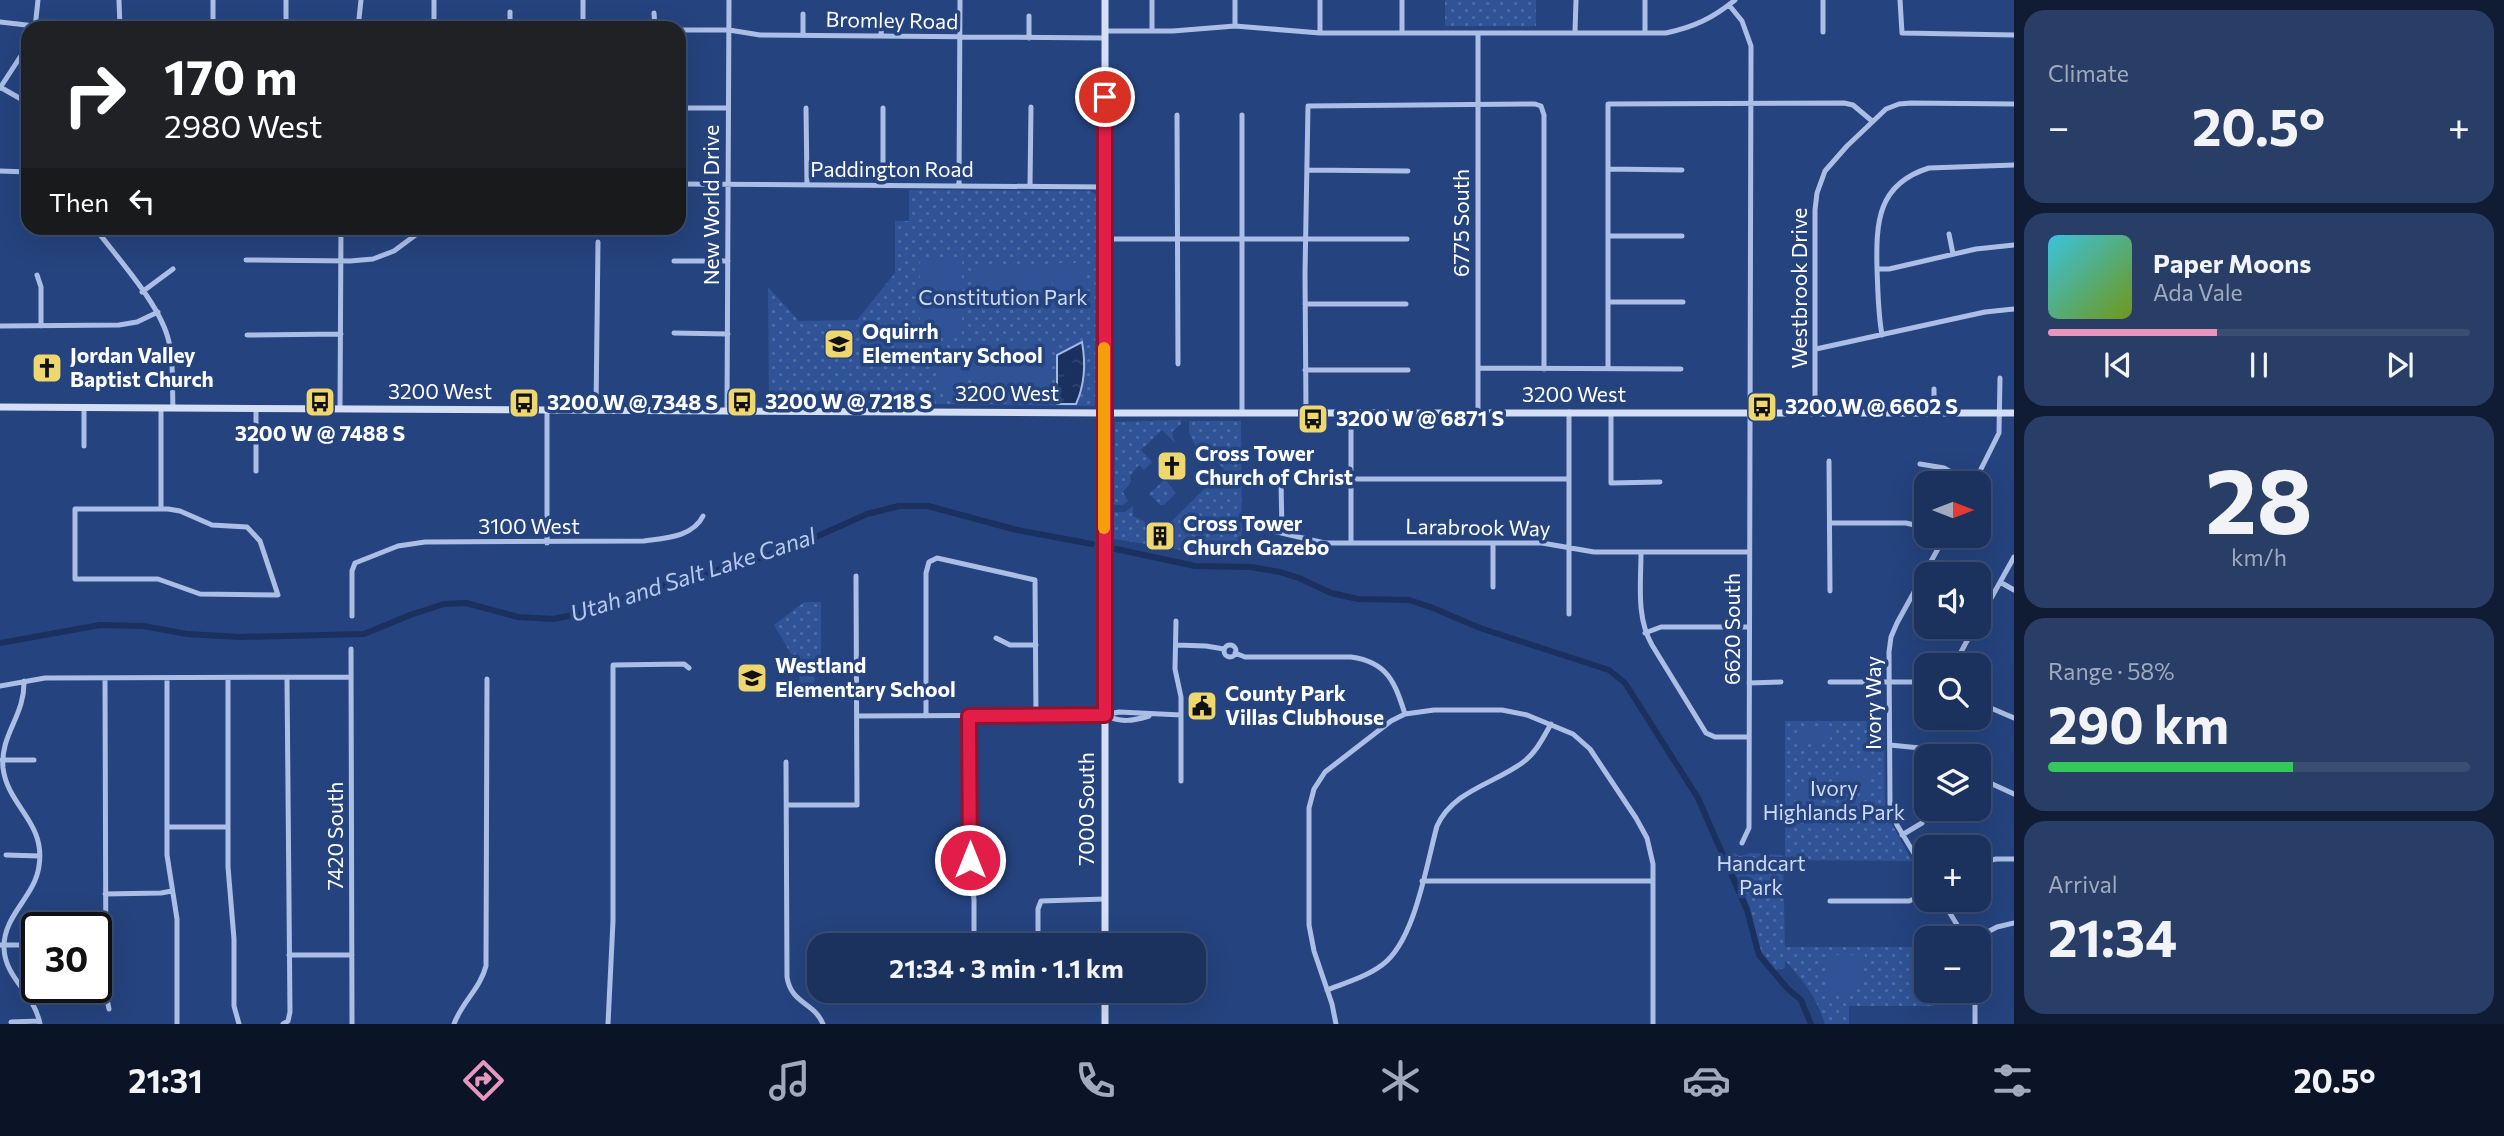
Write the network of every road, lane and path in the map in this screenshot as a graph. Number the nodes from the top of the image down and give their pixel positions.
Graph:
1 (38, 0) edge
2 (119, 0) edge
3 (213, 0) edge
4 (286, 0) edge
5 (361, 0) edge
6 (434, 0) edge
7 (583, 0) edge
8 (729, 0) edge
9 (960, 0) edge
10 (1105, 0) edge
11 (1152, 0) edge
12 (1235, 0) edge
13 (1320, 0) edge
14 (1402, 0) edge
15 (1576, 0) edge
16 (1645, 0) edge
17 (1735, 0) edge
18 (1823, 0) edge
19 (1900, 0) edge
20 (1729, 5) junction
21 (510, 12) dead end
22 (654, 13) dead end
23 (882, 13) dead end
24 (803, 14) dead end
25 (1029, 16) dead end
26 (36, 21) edge
27 (120, 21) edge
28 (213, 21) edge
29 (286, 21) edge
30 (359, 21) edge
31 (434, 21) edge
32 (510, 21) edge
33 (583, 21) edge
34 (655, 21) edge
35 (0, 22) edge
36 (21, 25) edge
37 (1235, 26) junction
38 (686, 30) edge
39 (729, 30) junction
40 (1152, 31) junction
41 (1576, 32) junction
42 (1645, 32) junction
43 (1823, 32) dead end
44 (1320, 33) junction
45 (1402, 33) junction
46 (1478, 33) junction
47 (1105, 34) junction
48 (2014, 34) edge
49 (803, 35) junction
50 (881, 36) junction
51 (960, 38) junction
52 (1029, 38) junction
53 (21, 56) edge
54 (0, 88) edge
55 (21, 99) edge
56 (1478, 104) junction
57 (1750, 104) junction
58 (2014, 104) edge
59 (806, 107) dead end
60 (1031, 107) dead end
61 (686, 108) edge
62 (728, 108) junction
63 (883, 108) dead end
64 (1177, 115) dead end
65 (1242, 115) dead end
66 (1872, 121) junction
67 (2014, 165) edge
68 (1608, 169) junction
69 (1307, 170) junction
70 (1408, 170) dead end
71 (1682, 170) dead end
72 (0, 172) edge
73 (21, 172) edge
74 (686, 184) edge
75 (728, 184) junction
76 (807, 185) junction
77 (883, 185) junction
78 (959, 186) junction
79 (1030, 186) junction
80 (1105, 187) junction
81 (1949, 234) dead end
82 (100, 235) edge
83 (341, 235) edge
84 (416, 235) edge
85 (1608, 236) junction
86 (1682, 236) dead end
87 (414, 237) joint
88 (1178, 238) junction
89 (1105, 239) junction
90 (1242, 239) junction
91 (1307, 239) junction
92 (1408, 239) dead end
93 (598, 242) dead end
94 (2014, 245) edge
95 (1953, 254) junction
96 (246, 260) dead end
97 (341, 260) junction
98 (674, 261) dead end
99 (728, 261) junction
100 (173, 269) dead end
101 (1877, 270) junction
102 (37, 275) dead end
103 (142, 292) junction
104 (1608, 302) junction
105 (1683, 302) dead end
106 (1305, 304) junction
107 (1406, 304) dead end
108 (2014, 309) edge
109 (158, 312) junction
110 (0, 326) edge
111 (41, 326) junction
112 (674, 333) dead end
113 (341, 334) junction
114 (728, 334) junction
115 (247, 335) dead end
116 (1882, 335) junction
117 (1816, 349) junction
118 (1178, 364) dead end
119 (1478, 368) junction
120 (1544, 369) junction
121 (1608, 369) junction
122 (1681, 369) dead end
123 (1306, 370) junction
124 (1408, 370) dead end
125 (2000, 378) dead end
126 (1934, 389) dead end
127 (0, 407) edge
128 (84, 408) junction
129 (161, 408) junction
130 (173, 408) junction
131 (256, 408) junction
132 (340, 409) junction
133 (547, 410) junction
134 (596, 410) junction
135 (727, 411) junction
136 (1242, 412) junction
137 (1306, 412) junction
138 (1569, 412) junction
139 (1815, 412) junction
140 (1104, 413) junction
141 (1351, 413) junction
142 (1478, 413) junction
143 (1611, 413) junction
144 (1749, 413) junction
145 (1934, 413) junction
146 (2000, 413) junction
147 (2014, 413) edge
148 (84, 446) dead end
149 (1829, 461) dead end
150 (1920, 464) dead end
151 (256, 471) dead end
152 (1950, 471) edge
153 (1980, 471) edge
154 (1351, 479) junction
155 (1569, 479) junction
156 (1281, 481) dead end
157 (1660, 482) dead end
158 (161, 509) junction
159 (703, 516) dead end
160 (1830, 523) junction
161 (1914, 525) edge
162 (1250, 526) dead end
163 (1282, 532) junction
164 (547, 543) junction
165 (1351, 543) junction
166 (1493, 544) junction
167 (1569, 547) junction
168 (1938, 548) edge
169 (1641, 552) junction
170 (1749, 552) junction
171 (2014, 557) edge
172 (856, 576) dead end
173 (2000, 582) junction
174 (1493, 587) dead end
175 (2014, 590) edge
176 (1830, 591) dead end
177 (1991, 598) edge
178 (1569, 614) dead end
179 (352, 616) dead end
180 (1175, 621) dead end
181 (1749, 627) junction
182 (1645, 633) junction
183 (996, 638) dead end
184 (1036, 645) junction
185 (1175, 645) junction
186 (351, 649) dead end
187 (689, 668) dead end
188 (351, 677) junction
189 (105, 678) junction
190 (167, 678) junction
191 (228, 678) junction
192 (287, 678) junction
193 (487, 679) dead end
194 (24, 681) junction
195 (1749, 682) junction
196 (1781, 682) dead end
197 (1830, 682) dead end
198 (1889, 682) junction
199 (1914, 682) edge
200 (0, 686) edge
201 (1991, 708) edge
202 (1105, 715) junction
203 (1181, 715) junction
204 (1405, 715) junction
205 (857, 716) junction
206 (926, 716) junction
207 (969, 716) junction
208 (1036, 716) junction
209 (2013, 716) edge
210 (1551, 724) junction
211 (1749, 737) junction
212 (1890, 745) junction
213 (1914, 747) edge
214 (2, 760) junction
215 (34, 760) dead end
216 (786, 762) dead end
217 (1181, 781) dead end
218 (1991, 785) edge
219 (2014, 794) edge
220 (787, 805) junction
221 (1922, 823) dead end
222 (167, 827) junction
223 (228, 827) junction
224 (1902, 835) junction
225 (1742, 843) dead end
226 (1914, 854) edge
227 (6, 855) dead end
228 (40, 856) junction
229 (2014, 859) edge
230 (1991, 860) edge
231 (1422, 881) junction
232 (1653, 881) junction
233 (172, 891) junction
234 (105, 894) junction
235 (1105, 899) junction
236 (1914, 899) edge
237 (1830, 901) dead end
238 (2014, 923) edge
239 (1991, 930) edge
240 (974, 933) edge
241 (1038, 933) edge
242 (1105, 933) edge
243 (2, 945) edge
244 (21, 945) edge
245 (289, 955) junction
246 (352, 955) junction
247 (1327, 990) junction
248 (1105, 1003) edge
249 (1975, 1003) edge
250 (109, 1009) dead end
251 (11, 1022) dead end
252 (40, 1023) edge
253 (285, 1023) edge
254 (177, 1024) edge
255 (239, 1024) edge
256 (352, 1024) edge
257 (454, 1024) edge
258 (608, 1024) edge
259 (823, 1024) edge
260 (1105, 1024) edge
261 (1336, 1024) edge
262 (1653, 1024) edge
263 (1975, 1024) edge

1 - 26 street
2 - 27 street
3 - 28 street
4 - 29 street
5 - 30 street
6 - 31 street
7 - 33 street
8 - 39 street, New World Drive
9 - 51 street
10 - 47 street, 7000 South
11 - 40 street
12 - 37 street
13 - 44 street
14 - 45 street
15 - 41 street
16 - 42 street
17 - 20 street, Bromley Road
18 - 43 street
19 - 48 street
20 - 42 street, Bromley Road
20 - 57 street, 6620 South
21 - 32 street
22 - 34 street
23 - 50 street
24 - 49 street
25 - 52 street
35 - 36 street
37 - 40 street, Bromley Road
37 - 44 street, Bromley Road
38 - 39 street, Bromley Road
39 - 49 street, Bromley Road
39 - 62 street, New World Drive
40 - 47 street, Bromley Road
41 - 42 street, Bromley Road
41 - 46 street, Bromley Road
44 - 45 street, Bromley Road
45 - 46 street, Bromley Road
46 - 56 street, 6775 South
47 - 52 street, Bromley Road
47 - 80 street, 7000 South
49 - 50 street, Bromley Road
50 - 51 street, Bromley Road
51 - 52 street, Bromley Road
51 - 78 street
53 - 54 street
54 - 55 street
56 - 69 street
56 - 119 street, 6775 South
56 - 120 street
57 - 66 street
57 - 68 street
57 - 144 street, 6620 South
58 - 66 street, Westbrook Drive
59 - 76 street
60 - 79 street
61 - 62 street
62 - 75 street, New World Drive
63 - 77 street
64 - 88 street
65 - 90 street
66 - 117 street, Westbrook Drive
67 - 101 street
68 - 71 street
68 - 85 street
69 - 70 street
69 - 91 street
72 - 73 street
74 - 75 street, Paddington Road
75 - 76 street, Paddington Road
75 - 99 street, New World Drive
76 - 77 street, Paddington Road
77 - 78 street, Paddington Road
78 - 79 street, Paddington Road
79 - 80 street, Paddington Road
80 - 89 street, 7000 South
81 - 95 street
82 - 103 street
83 - 97 street
84 - 87 street
85 - 86 street
85 - 104 street
87 - 97 street
88 - 89 street
88 - 90 street
88 - 118 street
89 - 140 street, 7000 South
90 - 91 street
90 - 136 street
91 - 92 street
91 - 106 street
93 - 134 street
94 - 95 street
95 - 101 street
96 - 97 street
97 - 113 street
98 - 99 street
99 - 114 street, New World Drive
100 - 103 street
101 - 116 street
102 - 111 street
103 - 109 street
104 - 105 street
104 - 121 street
106 - 107 street
106 - 123 street
108 - 116 street
109 - 111 street
109 - 130 street
110 - 111 street
112 - 114 street
113 - 115 street
113 - 132 street
114 - 135 street, New World Drive
116 - 117 street
117 - 139 street, Westbrook Drive
119 - 120 street
119 - 142 street, 6775 South
120 - 121 street
121 - 122 street
123 - 124 street
123 - 137 street
125 - 146 street
126 - 145 street
127 - 128 street, 3200 West
128 - 129 street, 3200 West
128 - 148 street
129 - 130 street, 3200 West
129 - 158 street
130 - 131 street, 3200 West
131 - 132 street, 3200 West
131 - 151 street
132 - 133 street, 3200 West
133 - 134 street, 3200 West
133 - 164 street
134 - 135 street, 3200 West
135 - 140 street, 3200 West
136 - 137 street, 3200 West
136 - 140 street, 3200 West
137 - 141 street, 3200 West
138 - 142 street, 3200 West
138 - 143 street, 3200 West
138 - 155 street
139 - 144 street, 3200 West
139 - 145 street, 3200 West
140 - 202 street, 7000 South
141 - 142 street, 3200 West
141 - 154 street
143 - 144 street, 3200 West
143 - 157 street
144 - 170 street, 6620 South
145 - 146 street, 3200 West
146 - 147 street, 3200 West
146 - 153 street
149 - 160 street
150 - 152 street
154 - 155 street
154 - 165 street
155 - 167 street
156 - 163 street
158 - 158 street
159 - 164 street, 3100 West
160 - 161 street
160 - 176 street
162 - 163 street, Larabrook Way
163 - 165 street, Larabrook Way
164 - 179 street, 3100 West
165 - 166 street, Larabrook Way
166 - 167 street, Larabrook Way
166 - 174 street
167 - 169 street, Larabrook Way
167 - 178 street
168 - 198 street, Ivory Way
169 - 170 street, Larabrook Way
169 - 182 street
170 - 181 street, 6620 South
171 - 173 street
172 - 205 street
173 - 175 street
173 - 177 street
180 - 185 street
181 - 182 street
181 - 195 street, 6620 South
182 - 211 street
183 - 184 street
184 - 206 street
184 - 208 street
185 - 203 street
185 - 204 street
186 - 188 street, 7420 South
187 - 258 street
188 - 192 street
188 - 246 street, 7420 South
189 - 190 street
189 - 194 street
189 - 234 street
190 - 191 street
190 - 222 street
191 - 192 street
191 - 223 street
192 - 245 street
193 - 257 street
194 - 200 street
194 - 214 street
195 - 196 street
195 - 211 street, 6620 South
197 - 198 street
198 - 199 street
198 - 212 street, Ivory Way
201 - 209 street
202 - 203 street
202 - 208 street
202 - 235 street, 7000 South
203 - 217 street
204 - 210 street
204 - 247 street
205 - 206 street
205 - 220 street
206 - 207 street
207 - 208 street
207 - 240 street
210 - 231 street
210 - 232 street
211 - 225 street, 6620 South
212 - 213 street
212 - 224 street, Ivory Way
214 - 215 street
214 - 228 street
216 - 220 street
218 - 219 street
220 - 259 street
221 - 224 street
222 - 223 street
222 - 233 street
223 - 255 street
224 - 226 street, Ivory Way
227 - 228 street
228 - 243 street
229 - 230 street
231 - 232 street
231 - 247 street
232 - 262 street
233 - 234 street
233 - 254 street
234 - 250 street
235 - 241 street
235 - 242 street, 7000 South
236 - 237 street
238 - 239 street
243 - 244 street
243 - 252 street
245 - 246 street
245 - 253 street
246 - 256 street, 7420 South
247 - 261 street
248 - 260 street
249 - 263 street
251 - 252 street

